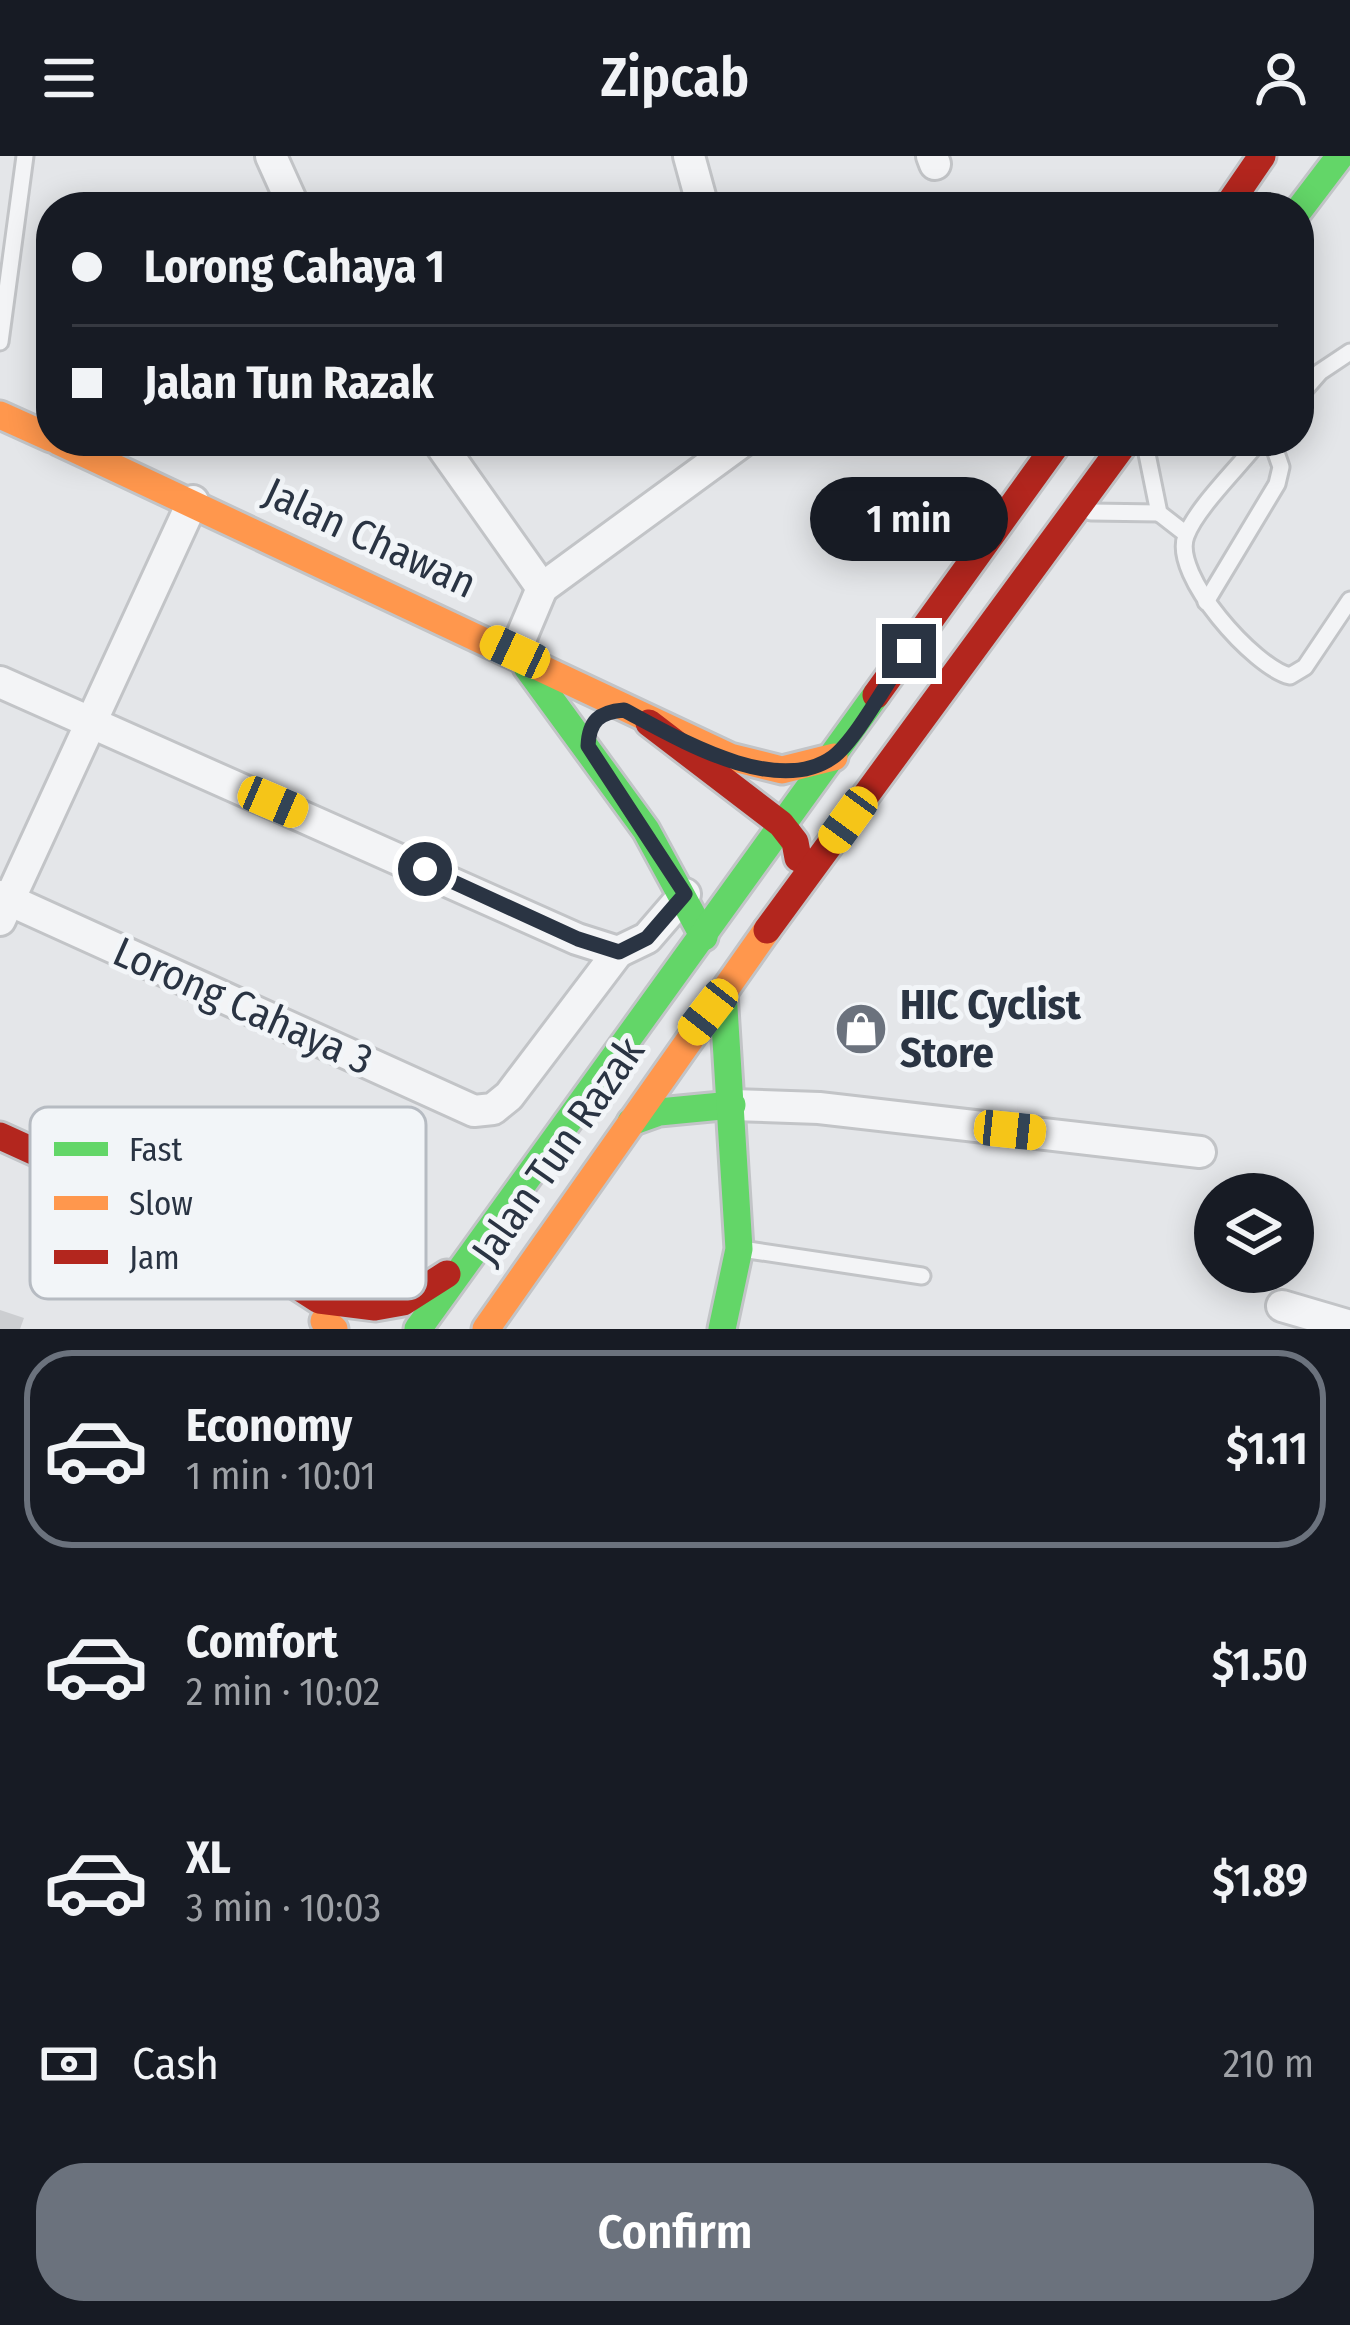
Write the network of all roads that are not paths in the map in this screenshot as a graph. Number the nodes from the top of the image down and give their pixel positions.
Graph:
1 (26, 156) edge
2 (271, 156) edge
3 (688, 156) edge
4 (1262, 156) edge
5 (1340, 156) edge
6 (287, 192) edge
7 (699, 192) edge
8 (1236, 192) edge
9 (1313, 192) edge
10 (0, 343) edge
11 (1350, 352) edge
12 (1314, 379) edge
13 (0, 415) edge
14 (36, 432) edge
15 (90, 456) edge
16 (449, 456) edge
17 (722, 456) edge
18 (1047, 456) edge
19 (1115, 456) edge
20 (1148, 456) edge
21 (1247, 456) edge
22 (1277, 456) edge
23 (193, 501) junction
24 (1159, 513) junction
25 (1067, 521) junction
26 (1186, 534) junction
27 (542, 588) junction
28 (1350, 600) edge
29 (1206, 602) junction
30 (515, 652) junction
31 (0, 682) edge
32 (637, 716) junction
33 (87, 723) junction
34 (588, 746) junction
35 (834, 757) junction
36 (781, 824) junction
37 (685, 894) junction
38 (794, 894) junction
39 (3, 905) edge
40 (704, 937) junction
41 (619, 952) junction
42 (723, 992) junction
43 (675, 1055) junction
44 (732, 1105) junction
45 (631, 1122) junction
46 (0, 1136) edge
47 (30, 1150) edge
48 (1200, 1152) dead end
49 (739, 1249) junction
50 (467, 1261) junction
51 (922, 1276) dead end
52 (426, 1288) edge
53 (302, 1299) edge
54 (317, 1299) edge
55 (409, 1299) edge
56 (1282, 1306) dead end
57 (328, 1326) edge
58 (1350, 1326) edge
59 (418, 1329) edge
60 (453, 1329) edge
61 (486, 1329) edge
62 (722, 1329) edge

1 - 10 lane
2 - 6 street
3 - 7 street
4 - 8 main road
5 - 9 main road
11 - 12 lane
13 - 14 main road, Jalan Chawan
15 - 23 main road, Jalan Chawan
16 - 27 street
17 - 27 street
18 - 35 main road, Jalan Tun Razak
19 - 25 main road, Jalan Tun Razak
20 - 24 lane
21 - 26 lane
22 - 29 lane
23 - 30 main road, Jalan Chawan
23 - 33 street
24 - 25 lane
24 - 26 lane
25 - 38 main road, Jalan Tun Razak
26 - 29 lane
27 - 30 street
28 - 29 lane
30 - 32 main road, Jalan Chawan
30 - 34 main road
31 - 33 street
32 - 34 main road
32 - 35 main road
32 - 36 main road
33 - 39 street
33 - 41 street
34 - 37 main road
35 - 36 main road, Jalan Tun Razak
36 - 38 main road
36 - 40 main road, Jalan Tun Razak
37 - 40 main road
37 - 41 street, Lorong Cahaya 3
38 - 42 main road, Jalan Tun Razak
39 - 41 street, Lorong Cahaya 3
40 - 50 main road, Jalan Tun Razak
42 - 43 main road, Jalan Tun Razak
42 - 44 main road
43 - 45 main road, Jalan Tun Razak
43 - 60 main road
44 - 45 main road
44 - 48 street
44 - 49 main road
45 - 61 main road, Jalan Tun Razak
46 - 47 main road
49 - 51 lane
49 - 62 main road
50 - 52 main road
50 - 59 main road, Jalan Tun Razak
53 - 57 main road
54 - 55 main road
56 - 58 street

